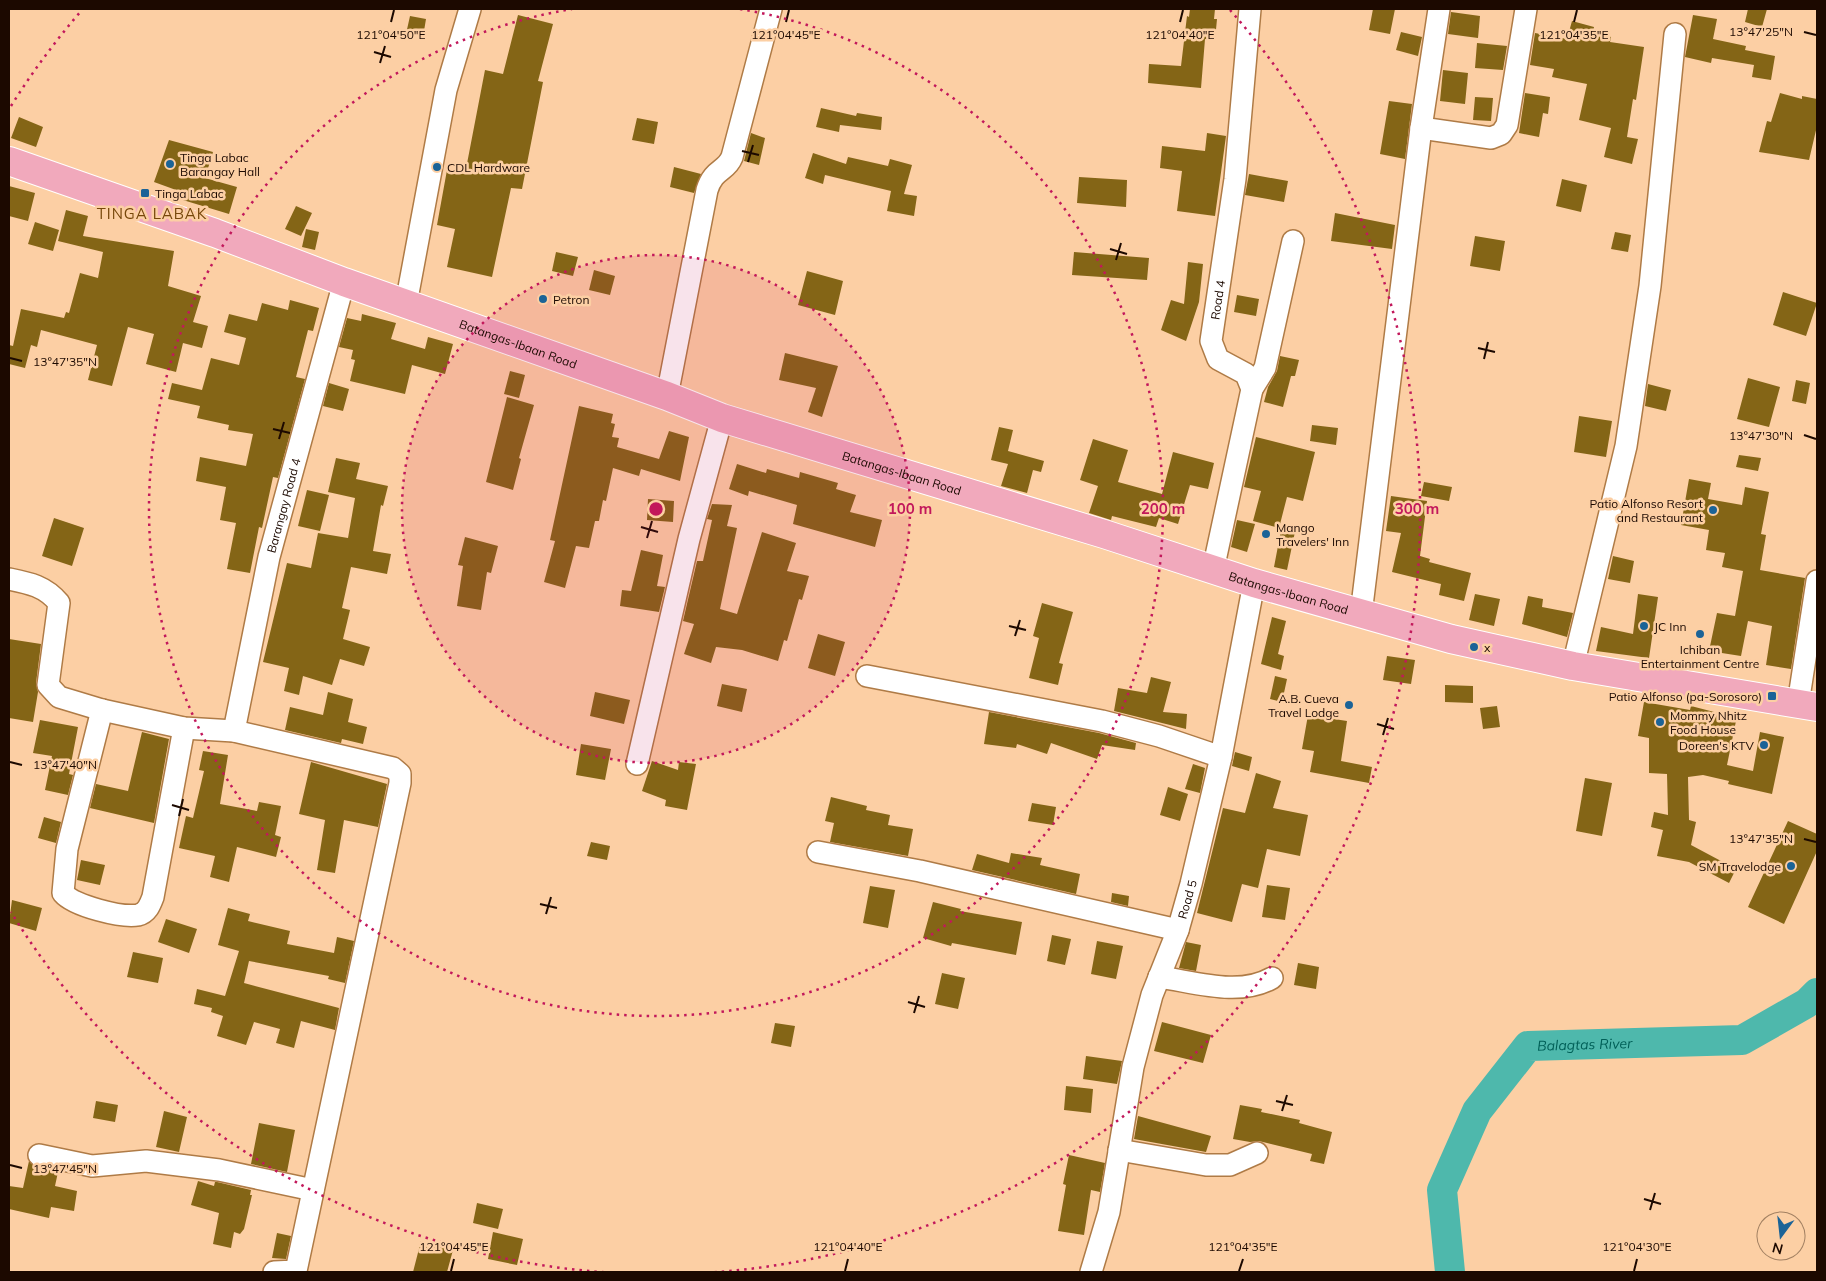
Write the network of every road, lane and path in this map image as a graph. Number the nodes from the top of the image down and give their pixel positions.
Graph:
1 (470, 9) edge
2 (771, 9) edge
3 (1250, 9) edge
4 (1439, 9) edge
5 (1526, 9) edge
6 (1675, 34) dead end
7 (1421, 128) junction
8 (9, 161) edge
9 (1293, 241) dead end
10 (344, 282) junction
11 (406, 304) junction
12 (1252, 388) junction
13 (667, 396) junction
14 (722, 418) junction
15 (1213, 570) junction
16 (9, 579) edge
17 (1817, 581) edge
18 (1254, 583) junction
19 (1362, 614) junction
20 (1573, 666) junction
21 (867, 676) dead end
22 (1808, 706) edge
23 (102, 710) junction
24 (184, 728) junction
25 (234, 731) junction
26 (1220, 757) junction
27 (637, 764) dead end
28 (818, 852) dead end
29 (1178, 930) junction
30 (1159, 977) junction
31 (1272, 978) dead end
32 (1119, 1150) junction
33 (1257, 1153) dead end
34 (39, 1156) dead end
35 (313, 1190) junction
36 (274, 1272) edge
37 (299, 1272) edge
38 (1091, 1272) edge

1 - 11 street
2 - 13 street
3 - 12 street, Road 4
4 - 7 street
5 - 7 street
6 - 20 street
7 - 19 street
8 - 10 main road, Batangas-Ibaan Road
9 - 12 street
10 - 11 main road, Batangas-Ibaan Road
10 - 25 street, Barangay Road 4
11 - 13 main road, Batangas-Ibaan Road
12 - 15 street
13 - 14 main road, Batangas-Ibaan Road
14 - 15 main road, Batangas-Ibaan Road
14 - 27 street
15 - 18 main road, Batangas-Ibaan Road
16 - 23 street
17 - 22 street
18 - 19 main road, Batangas-Ibaan Road
18 - 26 street, Road 5
19 - 20 main road, Batangas-Ibaan Road
20 - 22 main road, Batangas-Ibaan Road
21 - 26 street
23 - 24 street
23 - 24 street
24 - 25 street
25 - 35 street
26 - 29 street, Road 5
28 - 29 street
29 - 30 street, Road 5
30 - 31 street
30 - 32 street, Road 5
32 - 33 street
32 - 38 street, Road 5
34 - 35 street
35 - 37 street
36 - 37 street

